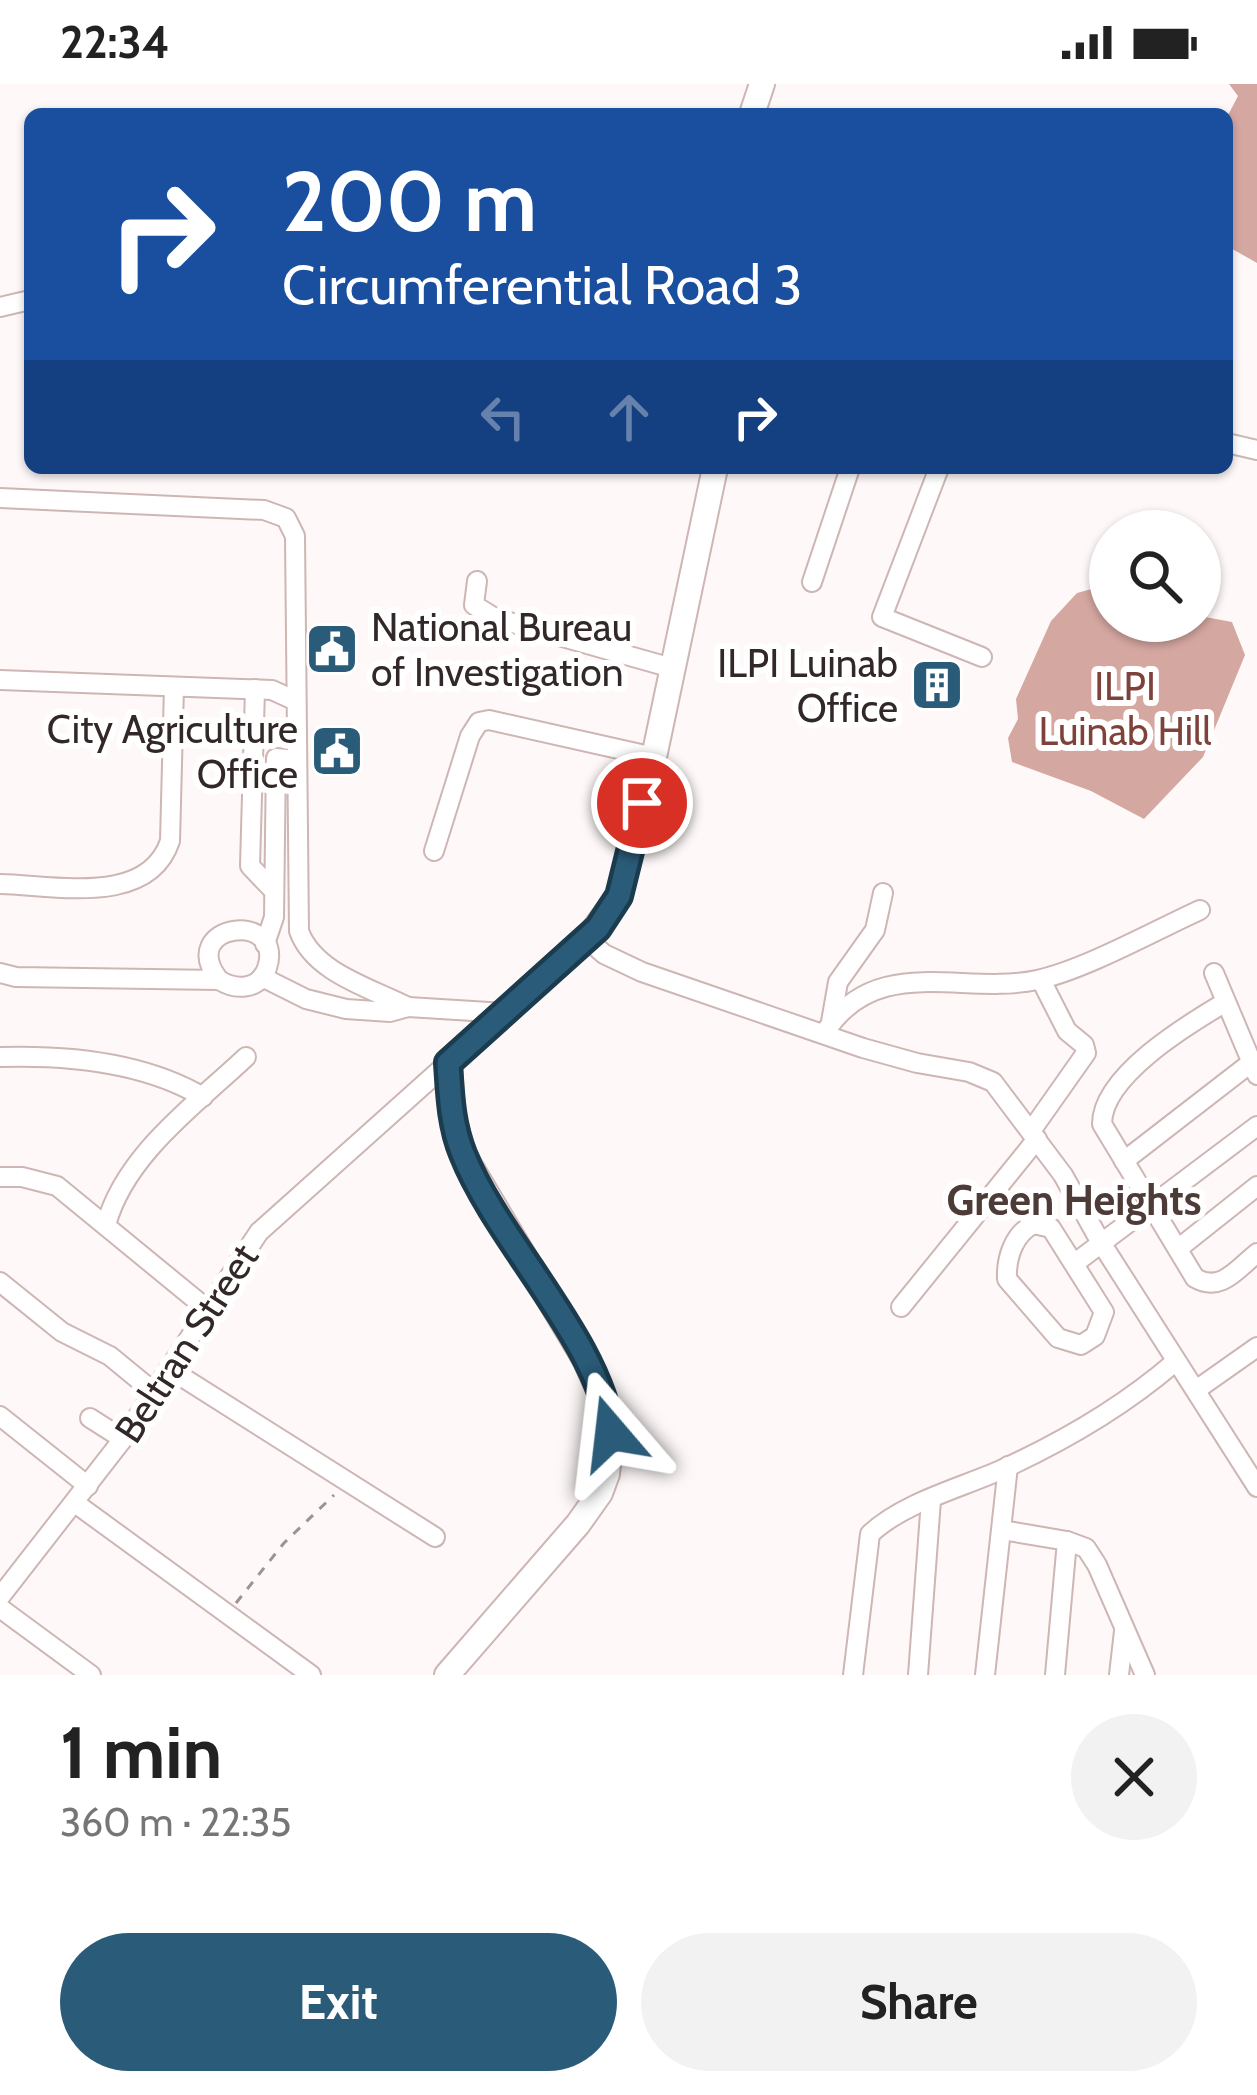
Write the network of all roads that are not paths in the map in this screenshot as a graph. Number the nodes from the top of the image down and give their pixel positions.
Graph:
1 (714, 474) edge
2 (848, 474) edge
3 (937, 474) edge
4 (0, 498) edge
5 (477, 581) dead end
6 (812, 582) dead end
7 (982, 657) dead end
8 (672, 668) junction
9 (0, 680) edge
10 (174, 687) junction
11 (255, 688) junction
12 (296, 701) junction
13 (654, 757) junction
14 (276, 758) junction
15 (253, 760) junction
16 (297, 760) junction
17 (434, 850) dead end
18 (0, 884) edge
19 (274, 891) junction
20 (883, 893) dead end
21 (1199, 910) dead end
22 (274, 917) junction
23 (245, 929) junction
24 (587, 939) junction
25 (265, 944) junction
26 (0, 973) edge
27 (1214, 973) dead end
28 (262, 977) junction
29 (219, 980) junction
30 (1041, 980) junction
31 (1224, 1004) junction
32 (408, 1007) junction
33 (505, 1013) junction
34 (827, 1028) junction
35 (0, 1057) edge
36 (247, 1057) dead end
37 (448, 1063) junction
38 (1254, 1068) edge
39 (203, 1097) junction
40 (1257, 1126) edge
41 (1034, 1135) junction
42 (1124, 1161) junction
43 (0, 1177) edge
44 (1257, 1186) edge
45 (1149, 1204) junction
46 (106, 1225) junction
47 (1100, 1241) junction
48 (1179, 1248) junction
49 (1257, 1253) edge
50 (1075, 1263) junction
51 (0, 1282) edge
52 (902, 1307) dead end
53 (206, 1309) junction
54 (1257, 1347) edge
55 (1175, 1362) junction
56 (171, 1370) junction
57 (1196, 1390) junction
58 (155, 1393) junction
59 (0, 1416) edge
60 (90, 1418) dead end
61 (123, 1439) junction
62 (1008, 1466) junction
63 (88, 1486) junction
64 (1257, 1487) edge
65 (932, 1500) junction
66 (75, 1503) junction
67 (1002, 1531) junction
68 (435, 1537) dead end
69 (1067, 1541) junction
70 (0, 1597) edge
71 (0, 1608) edge
72 (1124, 1627) junction
73 (92, 1675) edge
74 (311, 1675) edge
75 (447, 1675) edge
76 (854, 1675) edge
77 (918, 1675) edge
78 (985, 1675) edge
79 (1055, 1675) edge
80 (1119, 1675) edge
81 (1145, 1675) edge

1 - 8 main road
2 - 6 street
3 - 7 street
4 - 12 street
5 - 8 street
8 - 13 main road
9 - 10 street
10 - 11 street
10 - 18 street
11 - 12 street
11 - 15 street
12 - 16 street
13 - 17 street
13 - 24 main road
14 - 15 street
14 - 16 street
14 - 19 street
15 - 19 street
16 - 32 street
19 - 22 street
20 - 34 street
21 - 30 street
22 - 23 street
22 - 25 street
23 - 25 street
23 - 29 street
24 - 33 main road
24 - 34 street
25 - 28 street
26 - 29 street
27 - 31 street
28 - 29 street
28 - 32 street
30 - 34 street
30 - 41 street
31 - 38 street
31 - 42 street
32 - 33 street
33 - 37 main road
34 - 41 street
35 - 39 street
36 - 39 street
37 - 53 street, Beltran Street
37 - 75 main road
38 - 42 street
39 - 46 street
40 - 45 street
41 - 47 street
41 - 52 street
42 - 45 street
43 - 46 street
44 - 48 street
45 - 47 street
45 - 48 street
46 - 53 street
47 - 50 street
47 - 55 street
48 - 49 street
50 - 50 street
51 - 58 street
53 - 56 street, Beltran Street
54 - 57 street
55 - 57 street
55 - 62 street
56 - 58 street, Beltran Street
56 - 68 street
57 - 64 street
58 - 61 street, Beltran Street
59 - 63 street
60 - 61 street
61 - 63 street, Beltran Street
62 - 65 street
62 - 67 street
63 - 66 street, Beltran Street
65 - 76 street
65 - 77 street
66 - 70 street, Beltran Street
66 - 74 street
67 - 69 street
67 - 78 street
69 - 72 street
69 - 79 street
71 - 73 street
72 - 80 street
72 - 81 street

